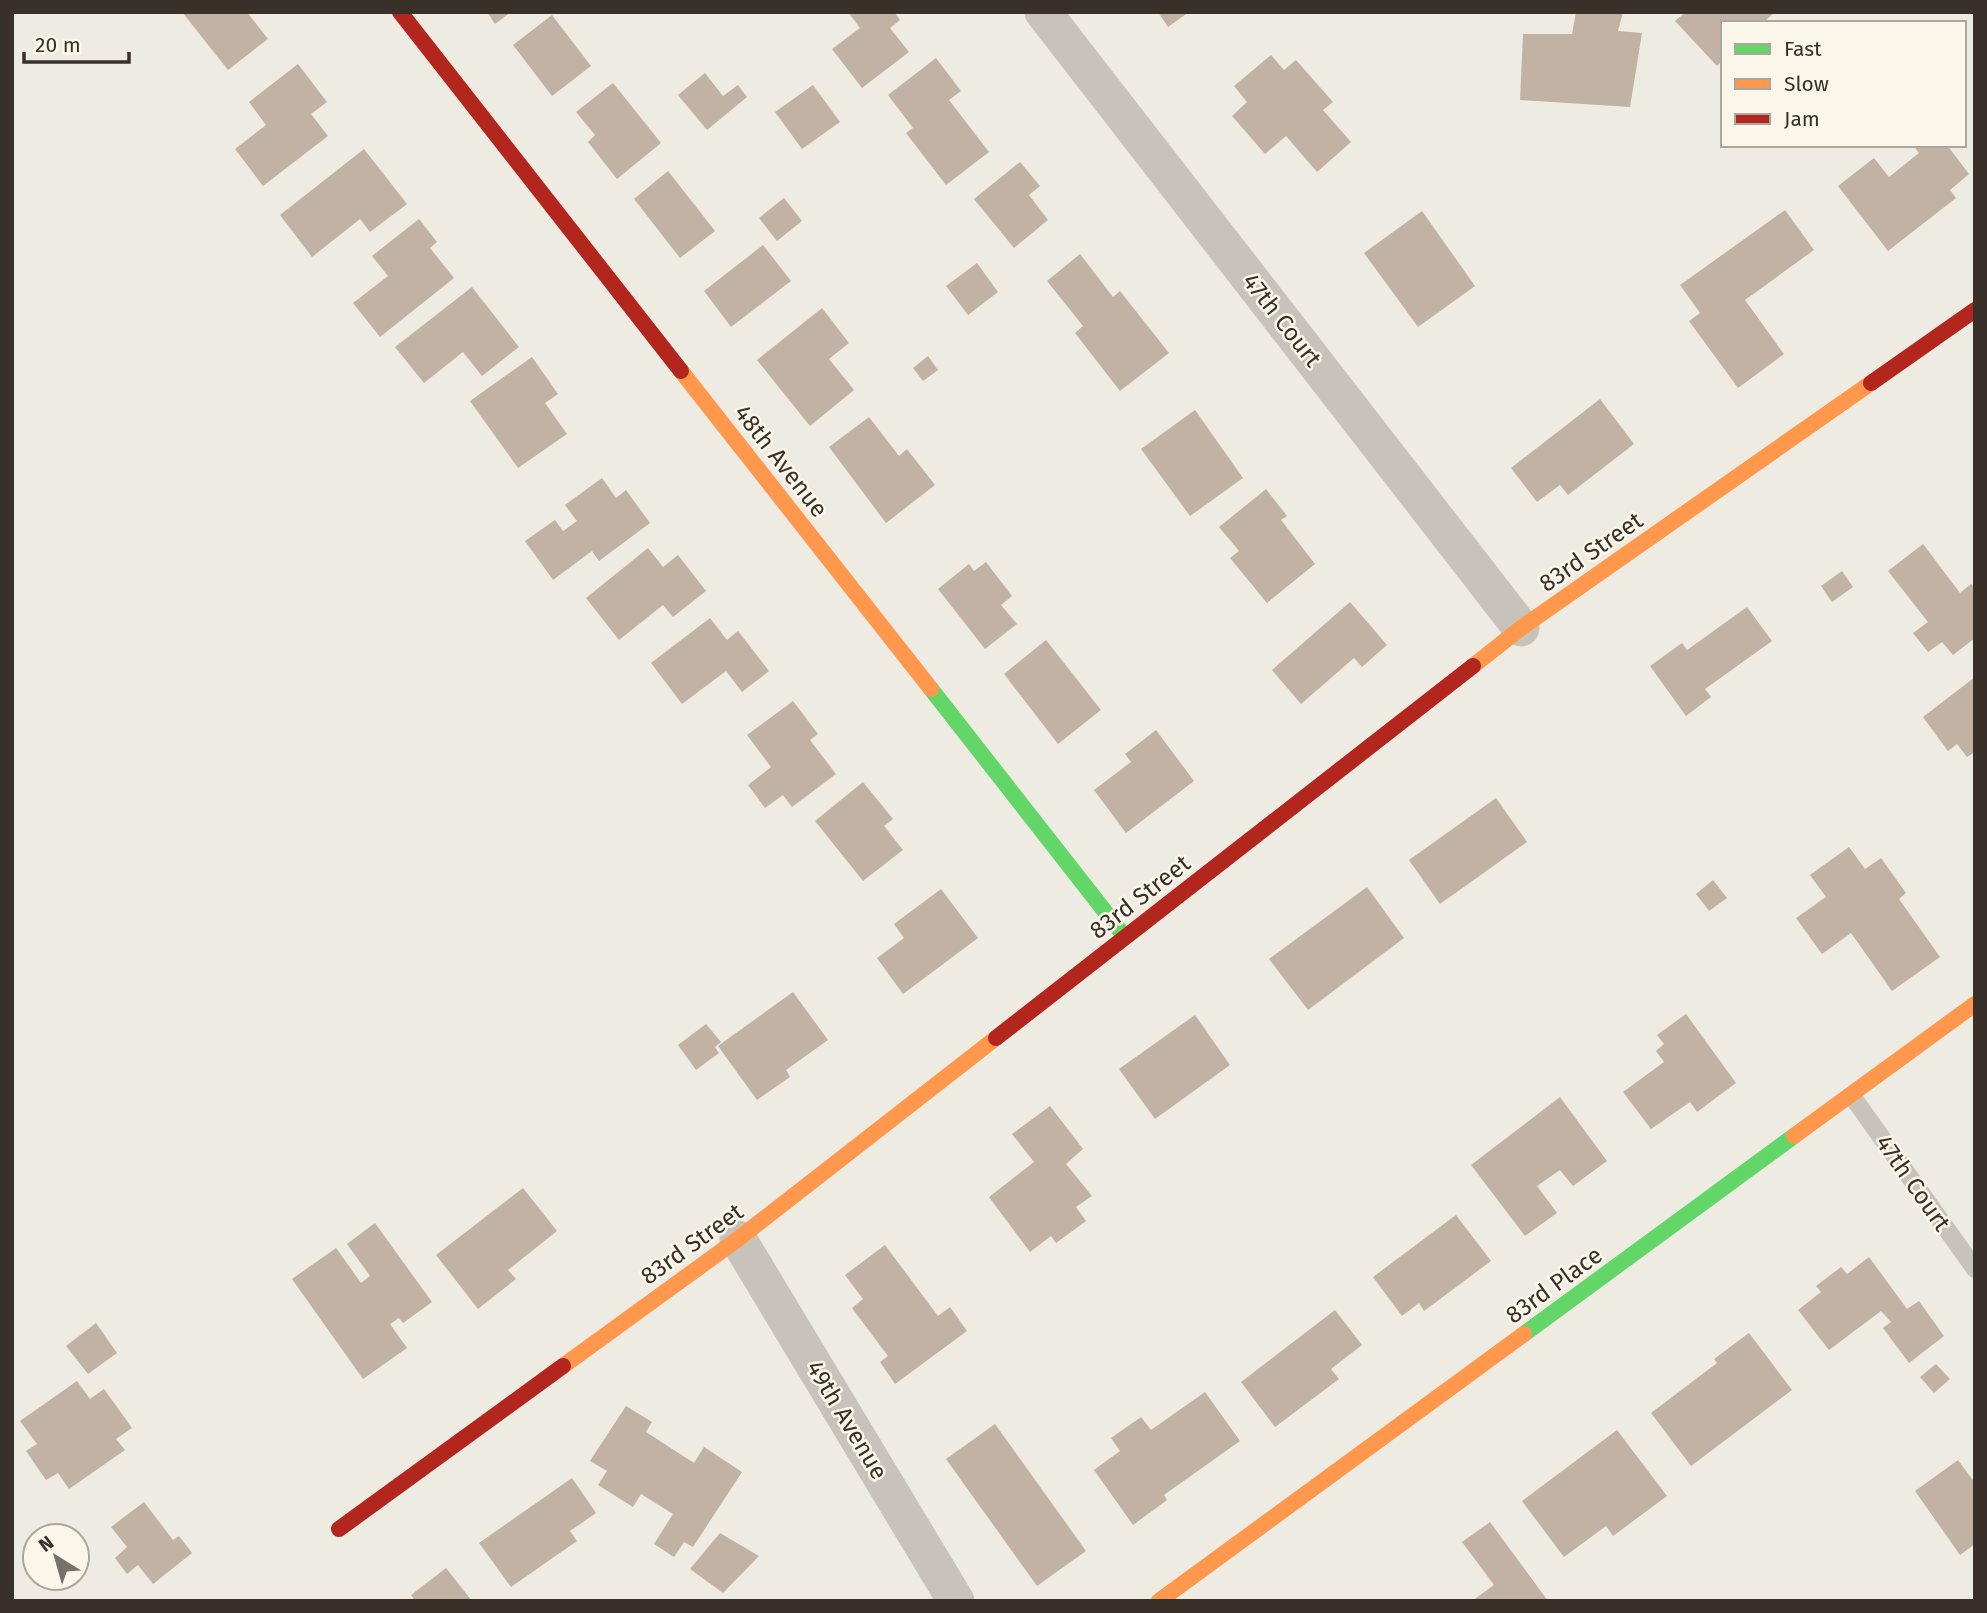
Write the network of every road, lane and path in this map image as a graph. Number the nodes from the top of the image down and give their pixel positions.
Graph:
1 (400, 12) edge
2 (1043, 12) edge
3 (1972, 318) edge
4 (1521, 628) junction
5 (1125, 937) junction
6 (1975, 1003) edge
7 (1852, 1096) junction
8 (738, 1239) junction
9 (1975, 1269) edge
10 (339, 1529) dead end
11 (956, 1601) edge
12 (1159, 1601) edge

1 - 5 street, 48th Avenue
2 - 4 street, 47th Court
3 - 4 street, 83rd Street
4 - 5 street, 83rd Street
5 - 8 street, 83rd Street
6 - 7 street, 83rd Place
7 - 9 lane, 47th Court
7 - 12 street, 83rd Place
8 - 10 street, 83rd Street
8 - 11 street, 49th Avenue

